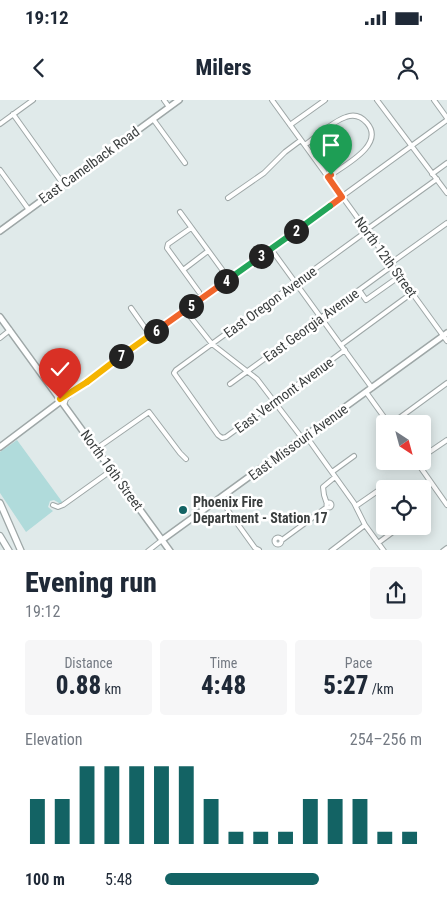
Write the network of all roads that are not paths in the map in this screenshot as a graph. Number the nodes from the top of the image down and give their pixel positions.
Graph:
1 (33, 100) edge
2 (164, 100) edge
3 (179, 100) edge
4 (272, 100) edge
5 (325, 100) edge
6 (377, 100) edge
7 (434, 100) edge
8 (169, 107) junction
9 (13, 114) junction
10 (153, 119) junction
11 (447, 119) edge
12 (0, 124) edge
13 (290, 125) junction
14 (301, 140) junction
15 (305, 145) junction
16 (412, 145) junction
17 (185, 163) dead end
18 (447, 163) edge
19 (0, 170) edge
20 (432, 174) junction
21 (328, 177) junction
22 (437, 179) junction
23 (63, 184) junction
24 (447, 193) edge
25 (342, 197) junction
26 (228, 198) dead end
27 (29, 210) junction
28 (180, 212) dead end
29 (447, 223) edge
30 (191, 228) junction
31 (0, 231) edge
32 (367, 231) junction
33 (271, 249) junction
34 (208, 251) junction
35 (392, 264) junction
36 (183, 270) junction
37 (400, 276) junction
38 (229, 279) junction
39 (296, 283) junction
40 (359, 290) junction
41 (199, 292) dead end
42 (412, 293) junction
43 (131, 308) dead end
44 (185, 310) junction
45 (0, 317) edge
46 (321, 318) junction
47 (10, 330) junction
48 (150, 335) junction
49 (445, 335) edge
50 (0, 338) edge
51 (447, 342) edge
52 (212, 344) junction
53 (341, 345) junction
54 (345, 350) junction
55 (248, 370) junction
56 (447, 383) edge
57 (230, 384) dead end
58 (372, 388) junction
59 (73, 392) junction
60 (366, 392) junction
61 (275, 401) junction
62 (62, 402) junction
63 (383, 415) edge
64 (403, 415) edge
65 (222, 438) joint
66 (304, 438) junction
67 (447, 440) edge
68 (0, 447) edge
69 (96, 449) junction
70 (431, 451) edge
71 (354, 456) dead end
72 (186, 459) dead end
73 (112, 470) junction
74 (422, 470) edge
75 (332, 472) junction
76 (335, 477) junction
77 (376, 492) edge
78 (221, 498) junction
79 (0, 503) edge
80 (447, 504) edge
81 (53, 506) dead end
82 (356, 506) junction
83 (366, 525) junction
84 (389, 535) edge
85 (0, 536) edge
86 (162, 540) junction
87 (282, 540) dead end
88 (378, 543) junction
89 (447, 548) edge
90 (9, 550) edge
91 (20, 550) edge
92 (148, 550) edge
93 (170, 550) edge
94 (259, 550) edge
95 (331, 550) edge
96 (384, 550) edge
97 (443, 550) edge

1 - 9 street
2 - 8 street
3 - 8 main road, East Camelback Road
4 - 13 street, North 12th Street
5 - 13 street
6 - 16 street
7 - 11 street
8 - 10 main road, East Camelback Road
9 - 12 street
9 - 23 street
10 - 17 street
10 - 23 main road, East Camelback Road
11 - 16 street
13 - 14 street, North 12th Street
14 - 15 street, North 12th Street
14 - 26 street
15 - 21 street, North 12th Street
15 - 21 street
16 - 20 street
16 - 25 street
18 - 20 street
19 - 27 street
20 - 22 street
21 - 25 street, North 12th Street
22 - 24 street
22 - 32 street, East Oregon Avenue
23 - 27 main road, East Camelback Road
25 - 32 street, North 12th Street
25 - 33 street
27 - 31 main road, East Camelback Road
28 - 30 street
29 - 35 street, East Georgia Avenue
30 - 34 street
30 - 36 street
32 - 35 street, North 12th Street
32 - 39 street, East Oregon Avenue
33 - 38 street
33 - 39 street
34 - 36 street
34 - 38 street
35 - 37 street, North 12th Street
35 - 40 street, East Georgia Avenue
36 - 41 street
37 - 40 street
37 - 42 street, North 12th Street
38 - 44 street
39 - 46 street
39 - 52 street, East Oregon Avenue
40 - 46 street, East Georgia Avenue
42 - 49 street, North 12th Street
42 - 53 street
43 - 48 street
44 - 48 street
44 - 52 street
45 - 47 main road, North 16th Street
46 - 53 street
46 - 55 street, East Georgia Avenue
47 - 50 street
47 - 62 main road, North 16th Street
48 - 59 street
49 - 51 street, North 12th Street
49 - 58 main road, East Missouri Avenue
52 - 55 street
52 - 65 street, East Oregon Avenue
53 - 54 street
54 - 58 street
54 - 61 street, East Vermont Avenue
55 - 57 street, East Georgia Avenue
55 - 61 street
56 - 64 street
58 - 60 main road, East Missouri Avenue
59 - 62 street
59 - 62 street
60 - 63 street
60 - 66 main road, East Missouri Avenue
61 - 65 street, East Vermont Avenue
61 - 66 street
62 - 68 main road
62 - 69 main road, North 16th Street
66 - 75 street
66 - 78 main road, East Missouri Avenue
67 - 70 street
69 - 72 street
69 - 73 main road, North 16th Street
71 - 75 street
73 - 81 street
73 - 86 main road, North 16th Street
74 - 80 street
75 - 76 street
76 - 82 street
76 - 87 street
77 - 82 street
78 - 86 main road, East Missouri Avenue
78 - 94 street
79 - 91 highway
82 - 83 street
83 - 88 street
83 - 95 street
84 - 88 street
85 - 90 highway
86 - 92 street, East Missouri Avenue
86 - 93 main road, North 16th Street
88 - 96 street
89 - 97 street

